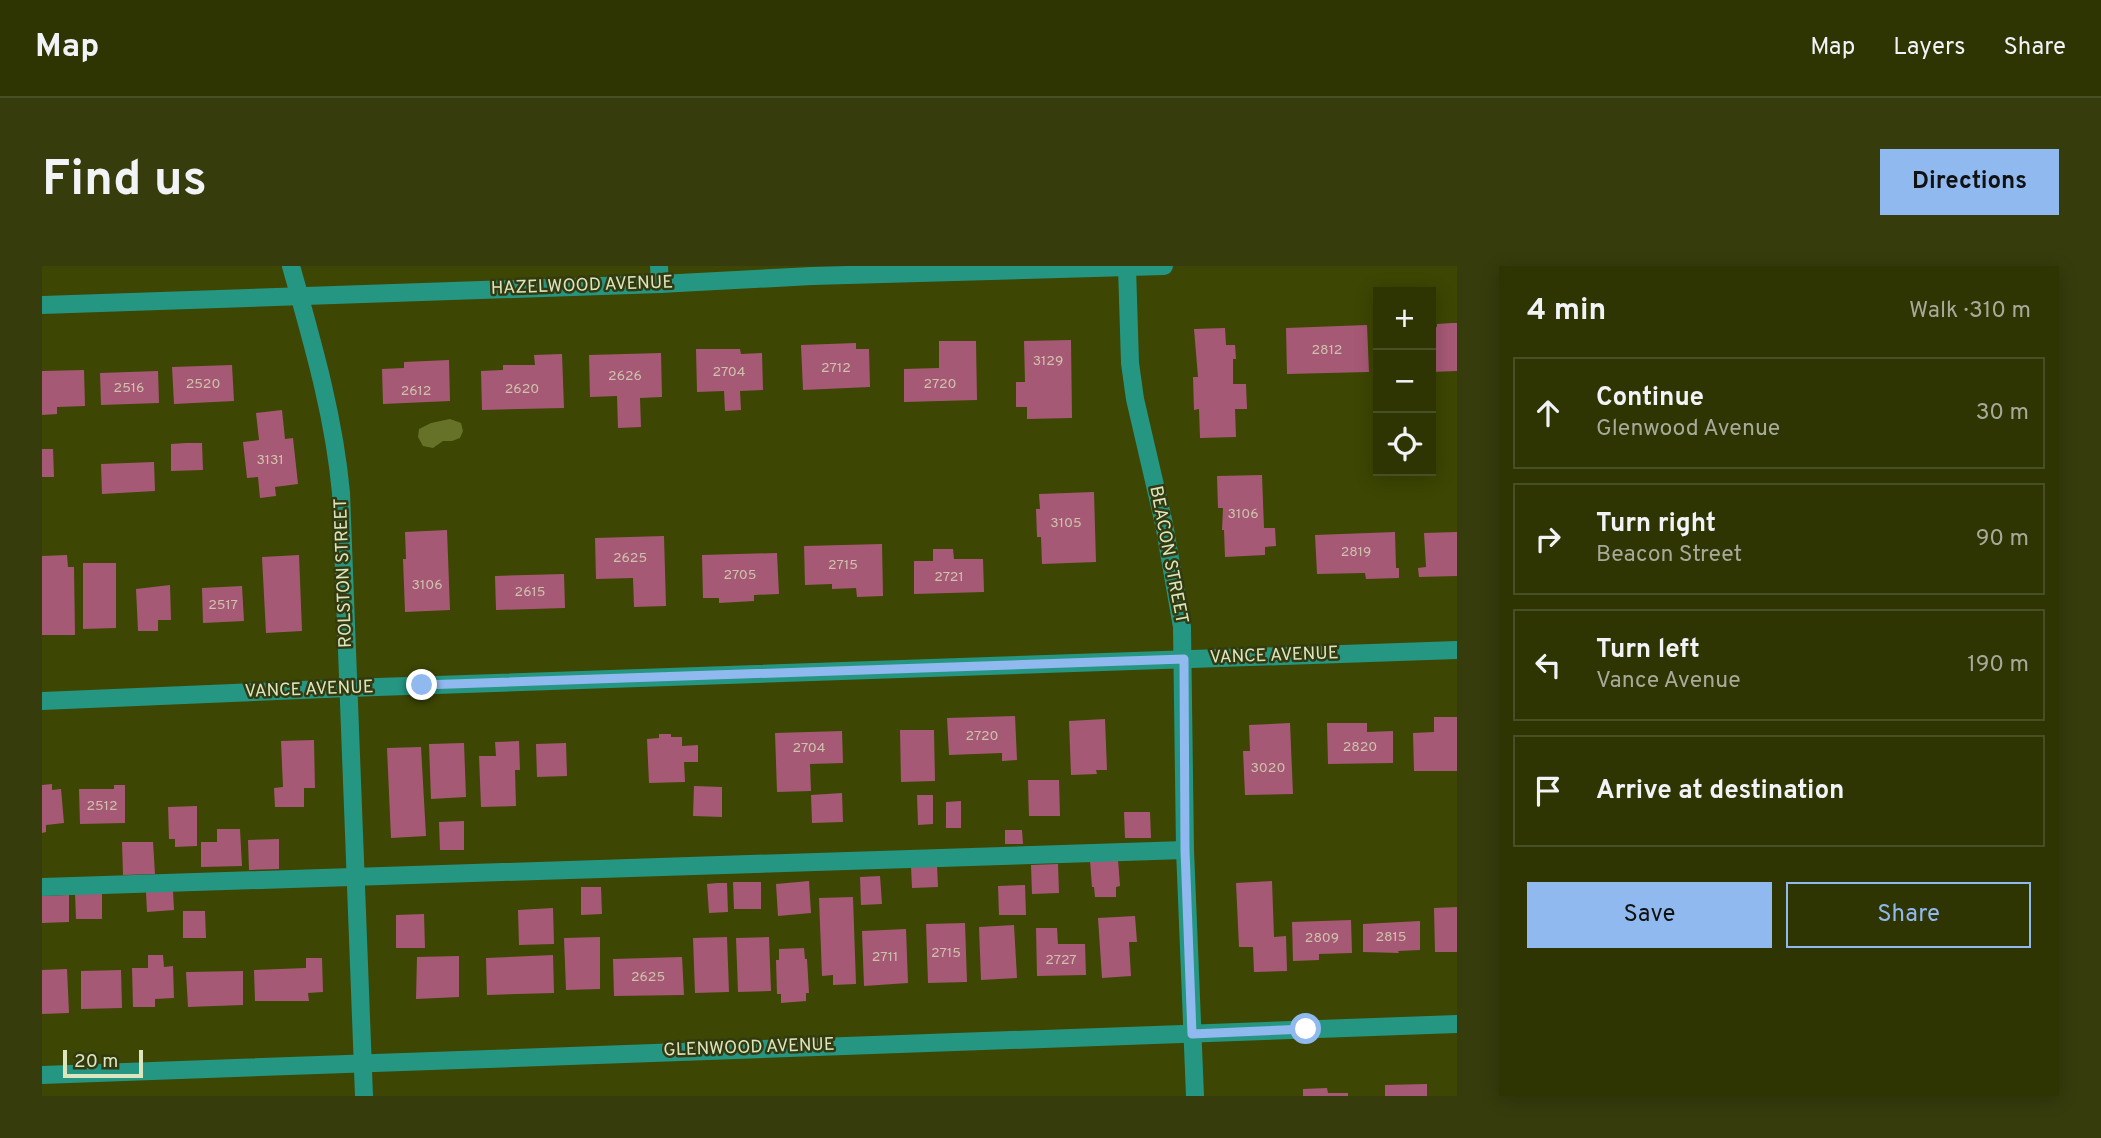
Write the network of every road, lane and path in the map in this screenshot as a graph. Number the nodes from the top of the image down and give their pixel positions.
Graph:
1 (291, 266) edge
2 (1164, 266) edge
3 (1127, 267) edge
4 (659, 275) edge
5 (298, 296) junction
6 (42, 305) edge
7 (1457, 650) edge
8 (1184, 659) junction
9 (348, 688) junction
10 (42, 701) edge
11 (1185, 850) junction
12 (355, 877) junction
13 (42, 887) edge
14 (1457, 1024) edge
15 (1192, 1034) junction
16 (363, 1064) junction
17 (42, 1075) edge
18 (364, 1096) edge
19 (1195, 1096) edge

1 - 5 street, ROLSTON STREET
2 - 3 street, HAZELWOOD AVENUE
3 - 4 street, HAZELWOOD AVENUE
3 - 8 street, BEACON STREET
4 - 5 street, HAZELWOOD AVENUE
5 - 6 street, HAZELWOOD AVENUE
5 - 9 street, ROLSTON STREET
7 - 8 street, VANCE AVENUE
8 - 9 street, VANCE AVENUE
8 - 11 street, BEACON STREET
9 - 10 street, VANCE AVENUE
9 - 12 street, ROLSTON STREET
11 - 12 street
11 - 15 street, BEACON STREET
12 - 13 street
12 - 16 street, ROLSTON STREET
14 - 15 street, GLENWOOD AVENUE
15 - 16 street, GLENWOOD AVENUE
15 - 19 street, BEACON STREET
16 - 17 street, GLENWOOD AVENUE
16 - 18 street, ROLSTON STREET

